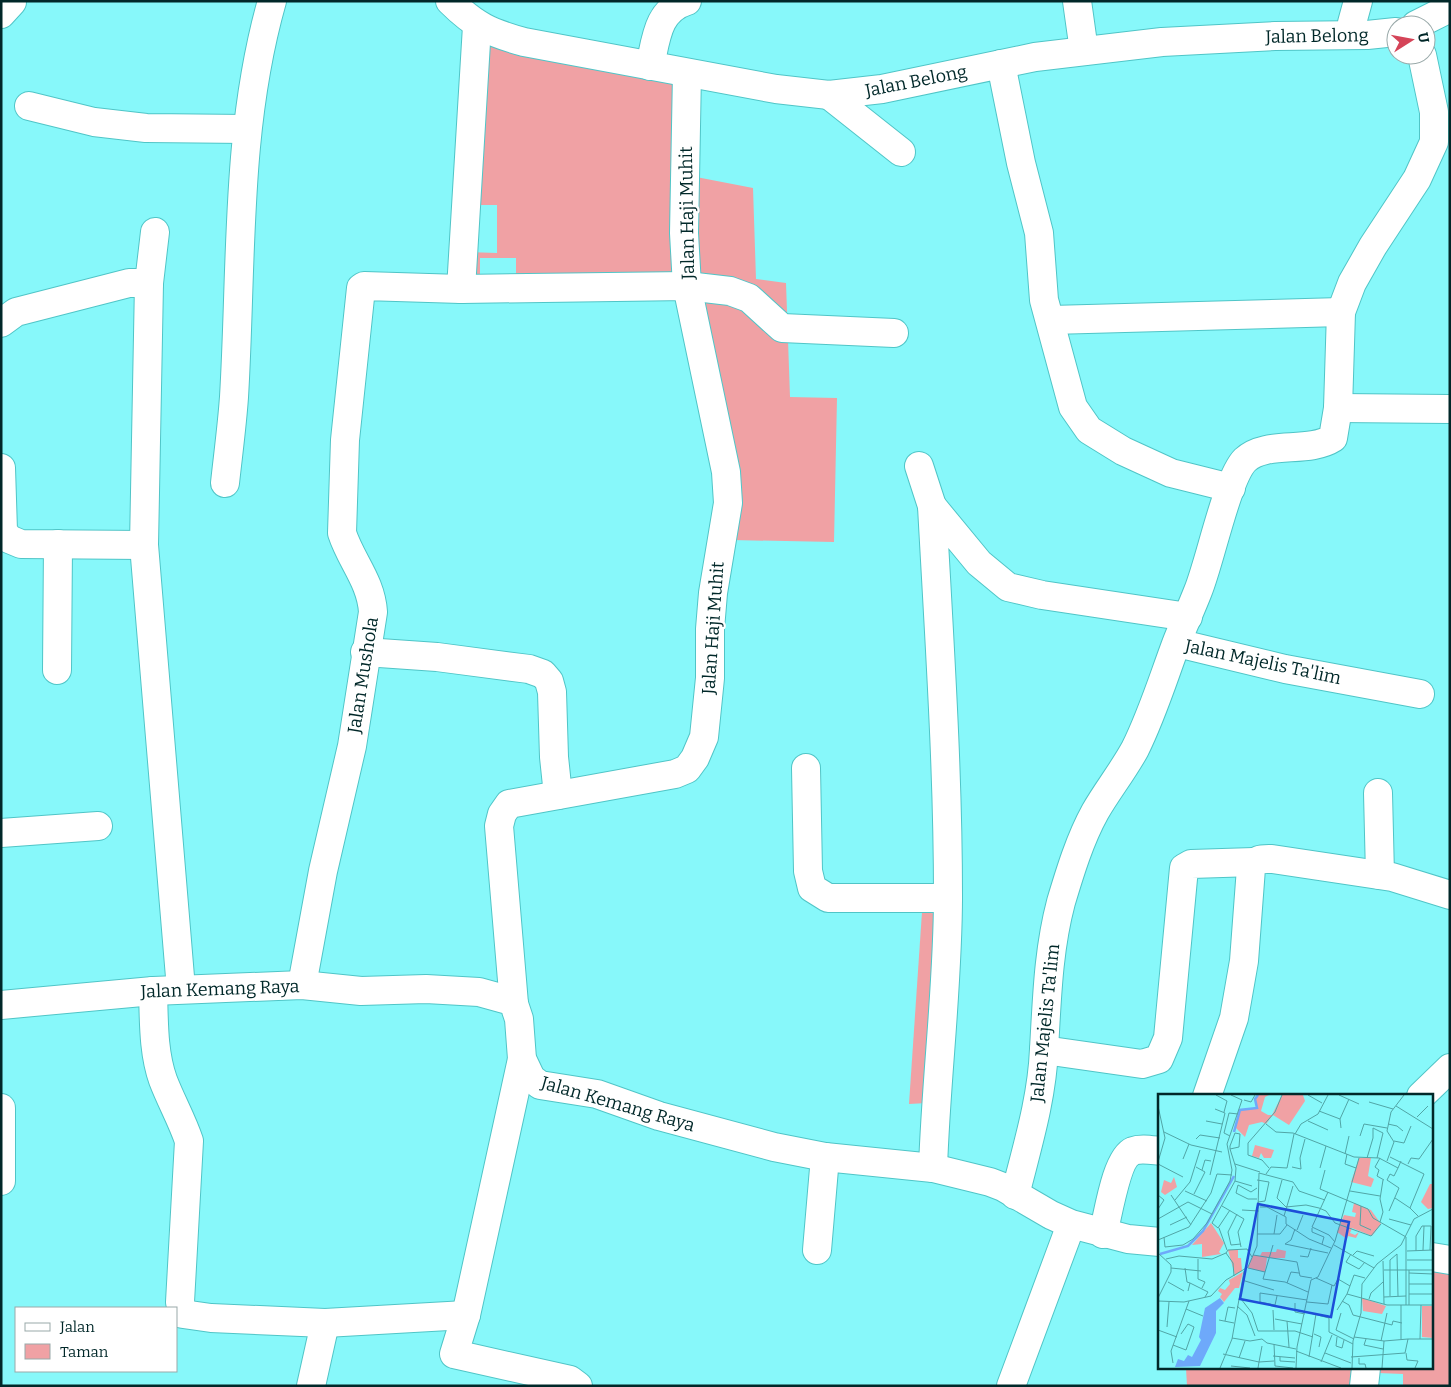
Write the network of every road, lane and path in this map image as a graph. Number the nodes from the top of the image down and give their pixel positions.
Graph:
1 (272, 1) edge
2 (450, 1) edge
3 (687, 1) edge
4 (1077, 1) edge
5 (1358, 1) edge
6 (1450, 8) edge
7 (1436, 15) edge
8 (477, 26) junction
9 (1386, 33) edge
10 (1352, 35) junction
11 (1084, 51) junction
12 (1001, 64) junction
13 (1424, 65) edge
14 (650, 66) junction
15 (687, 73) junction
16 (829, 95) junction
17 (30, 106) dead end
18 (247, 129) junction
19 (901, 152) dead end
20 (155, 232) dead end
21 (149, 283) junction
22 (687, 286) junction
23 (461, 289) junction
24 (1341, 312) junction
25 (1050, 320) junction
26 (1, 323) edge
27 (894, 333) dead end
28 (1338, 408) junction
29 (1450, 409) edge
30 (919, 466) dead end
31 (1, 468) edge
32 (226, 484) dead end
33 (1231, 488) junction
34 (932, 506) junction
35 (58, 544) junction
36 (144, 545) junction
37 (1188, 617) junction
38 (1176, 643) junction
39 (365, 652) junction
40 (57, 670) dead end
41 (1420, 694) dead end
42 (806, 768) dead end
43 (1378, 793) dead end
44 (558, 795) junction
45 (98, 826) dead end
46 (1, 833) edge
47 (1254, 862) junction
48 (1380, 875) junction
49 (1450, 895) edge
50 (948, 898) junction
51 (302, 985) junction
52 (181, 989) junction
53 (153, 991) junction
54 (514, 1004) junction
55 (1, 1005) edge
56 (1044, 1050) junction
57 (522, 1059) junction
58 (1450, 1068) edge
59 (1208, 1094) edge
60 (1423, 1094) edge
61 (1, 1108) edge
62 (1158, 1151) edge
63 (825, 1157) junction
64 (2, 1168) edge
65 (933, 1168) junction
66 (1015, 1195) junction
67 (1068, 1230) dead end
68 (1103, 1234) junction
69 (1158, 1242) edge
70 (817, 1250) dead end
71 (1434, 1257) edge
72 (1450, 1260) edge
73 (466, 1315) junction
74 (324, 1323) junction
75 (1366, 1370) edge
76 (311, 1386) edge
77 (578, 1386) edge
78 (1010, 1386) edge
79 (1364, 1386) edge

1 - 18 street
2 - 8 street, Jalan Belong
3 - 14 street
4 - 11 street
5 - 10 street
6 - 7 street
8 - 14 street, Jalan Belong
8 - 23 street
9 - 10 street, Jalan Belong
10 - 11 street, Jalan Belong
11 - 12 street, Jalan Belong
12 - 16 street, Jalan Belong
12 - 25 street
13 - 24 street
14 - 15 street, Jalan Belong
15 - 16 street, Jalan Belong
15 - 22 street, Jalan Haji Muhit
16 - 19 street
17 - 18 street
18 - 32 street
20 - 21 street
21 - 26 street
21 - 36 street
22 - 23 street
22 - 27 street
22 - 44 street, Jalan Haji Muhit
23 - 39 street, Jalan Mushola
24 - 25 street
24 - 28 street
25 - 33 street
28 - 29 street
28 - 33 street
30 - 34 street
31 - 35 street
33 - 37 street
34 - 37 street
34 - 50 street
35 - 36 street
35 - 40 street
36 - 52 street
37 - 38 street
38 - 41 street, Jalan Majelis Ta'lim
38 - 56 street, Jalan Majelis Ta'lim
39 - 44 street
39 - 51 street, Jalan Mushola
42 - 50 street
43 - 48 street
44 - 54 street, Jalan Haji Muhit
45 - 46 street
47 - 48 street
47 - 56 street
47 - 59 street
48 - 49 street
50 - 65 street
51 - 52 street, Jalan Kemang Raya
51 - 54 street, Jalan Kemang Raya
52 - 53 street, Jalan Kemang Raya
53 - 55 street, Jalan Kemang Raya
53 - 74 street
54 - 57 street, Jalan Kemang Raya
56 - 66 street, Jalan Majelis Ta'lim
57 - 63 street, Jalan Kemang Raya
57 - 73 street
58 - 60 street
61 - 64 street
62 - 68 street
63 - 65 street, Jalan Kemang Raya
63 - 70 street
65 - 66 street, Jalan Kemang Raya
66 - 68 street, Jalan Kemang Raya
67 - 78 street
68 - 69 street, Jalan Kemang Raya
71 - 72 street
73 - 74 street
73 - 77 street
74 - 76 street
75 - 79 street

